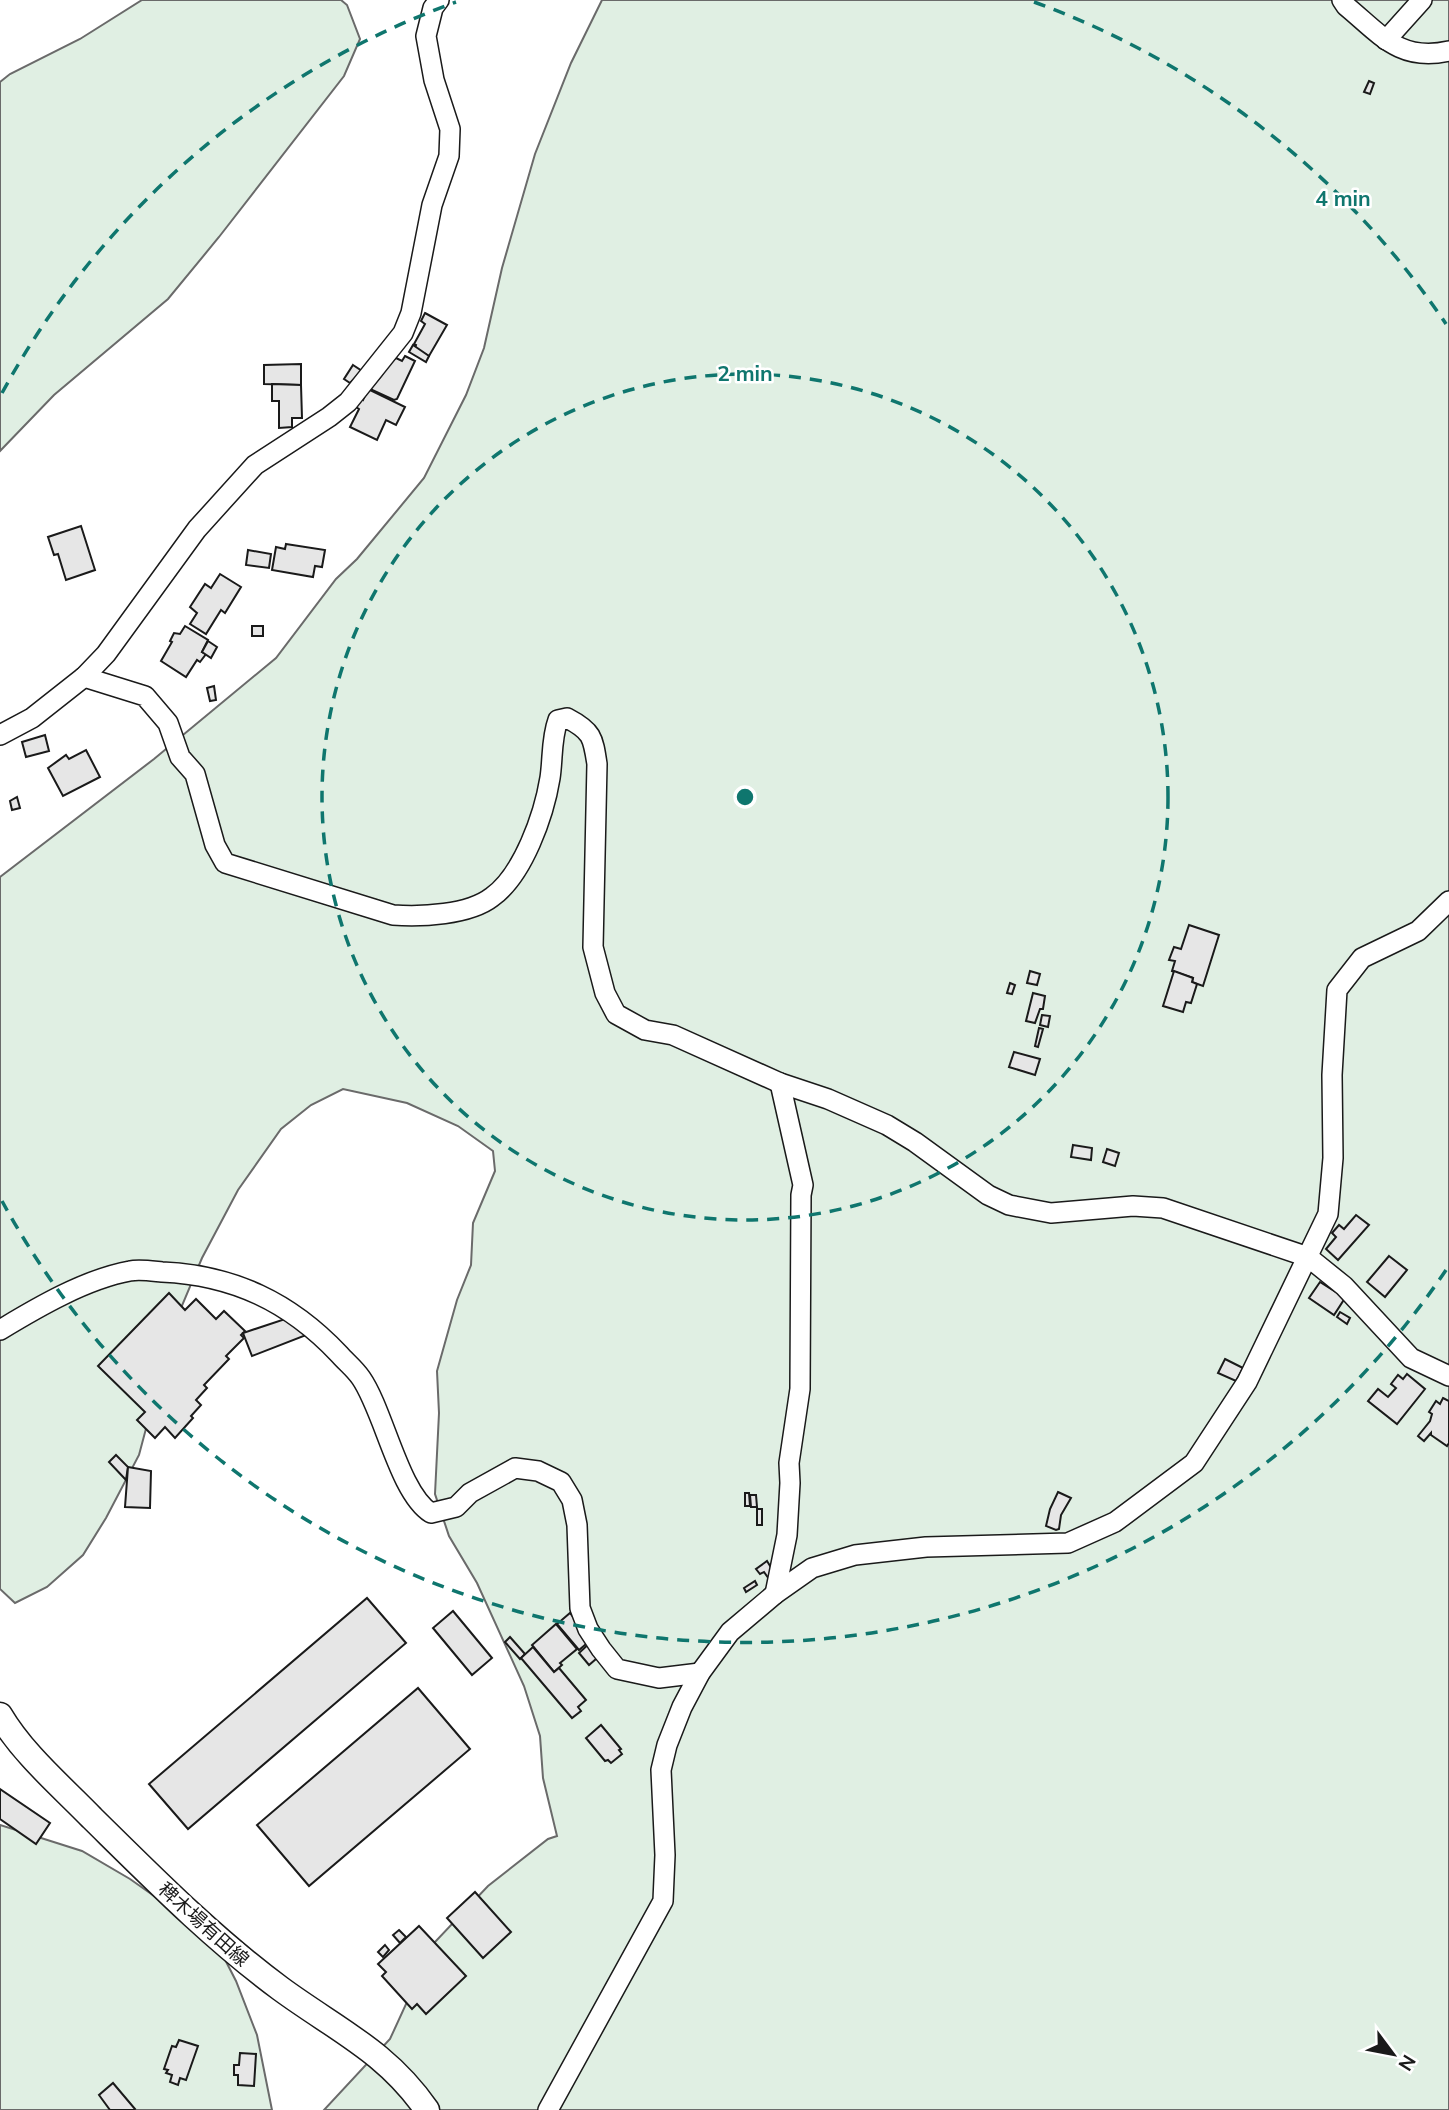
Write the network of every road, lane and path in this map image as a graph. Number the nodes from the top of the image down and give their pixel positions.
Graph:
1 (439, 0) edge
2 (1342, 0) edge
3 (1422, 0) edge
4 (1387, 40) junction
5 (1449, 51) edge
6 (84, 677) junction
7 (0, 736) edge
8 (1449, 901) edge
9 (780, 1083) junction
10 (1308, 1257) junction
11 (0, 1330) edge
12 (1449, 1376) edge
13 (775, 1594) junction
14 (701, 1673) junction
15 (0, 1715) edge
16 (427, 2110) edge
17 (548, 2110) edge

1 - 6 street
2 - 4 street
3 - 4 street
4 - 5 street
6 - 7 street
6 - 9 street
8 - 10 street
9 - 10 street
9 - 13 street
10 - 12 street
10 - 13 street
11 - 14 street
13 - 14 street
14 - 17 street
15 - 16 main road, 稗木場有田線

